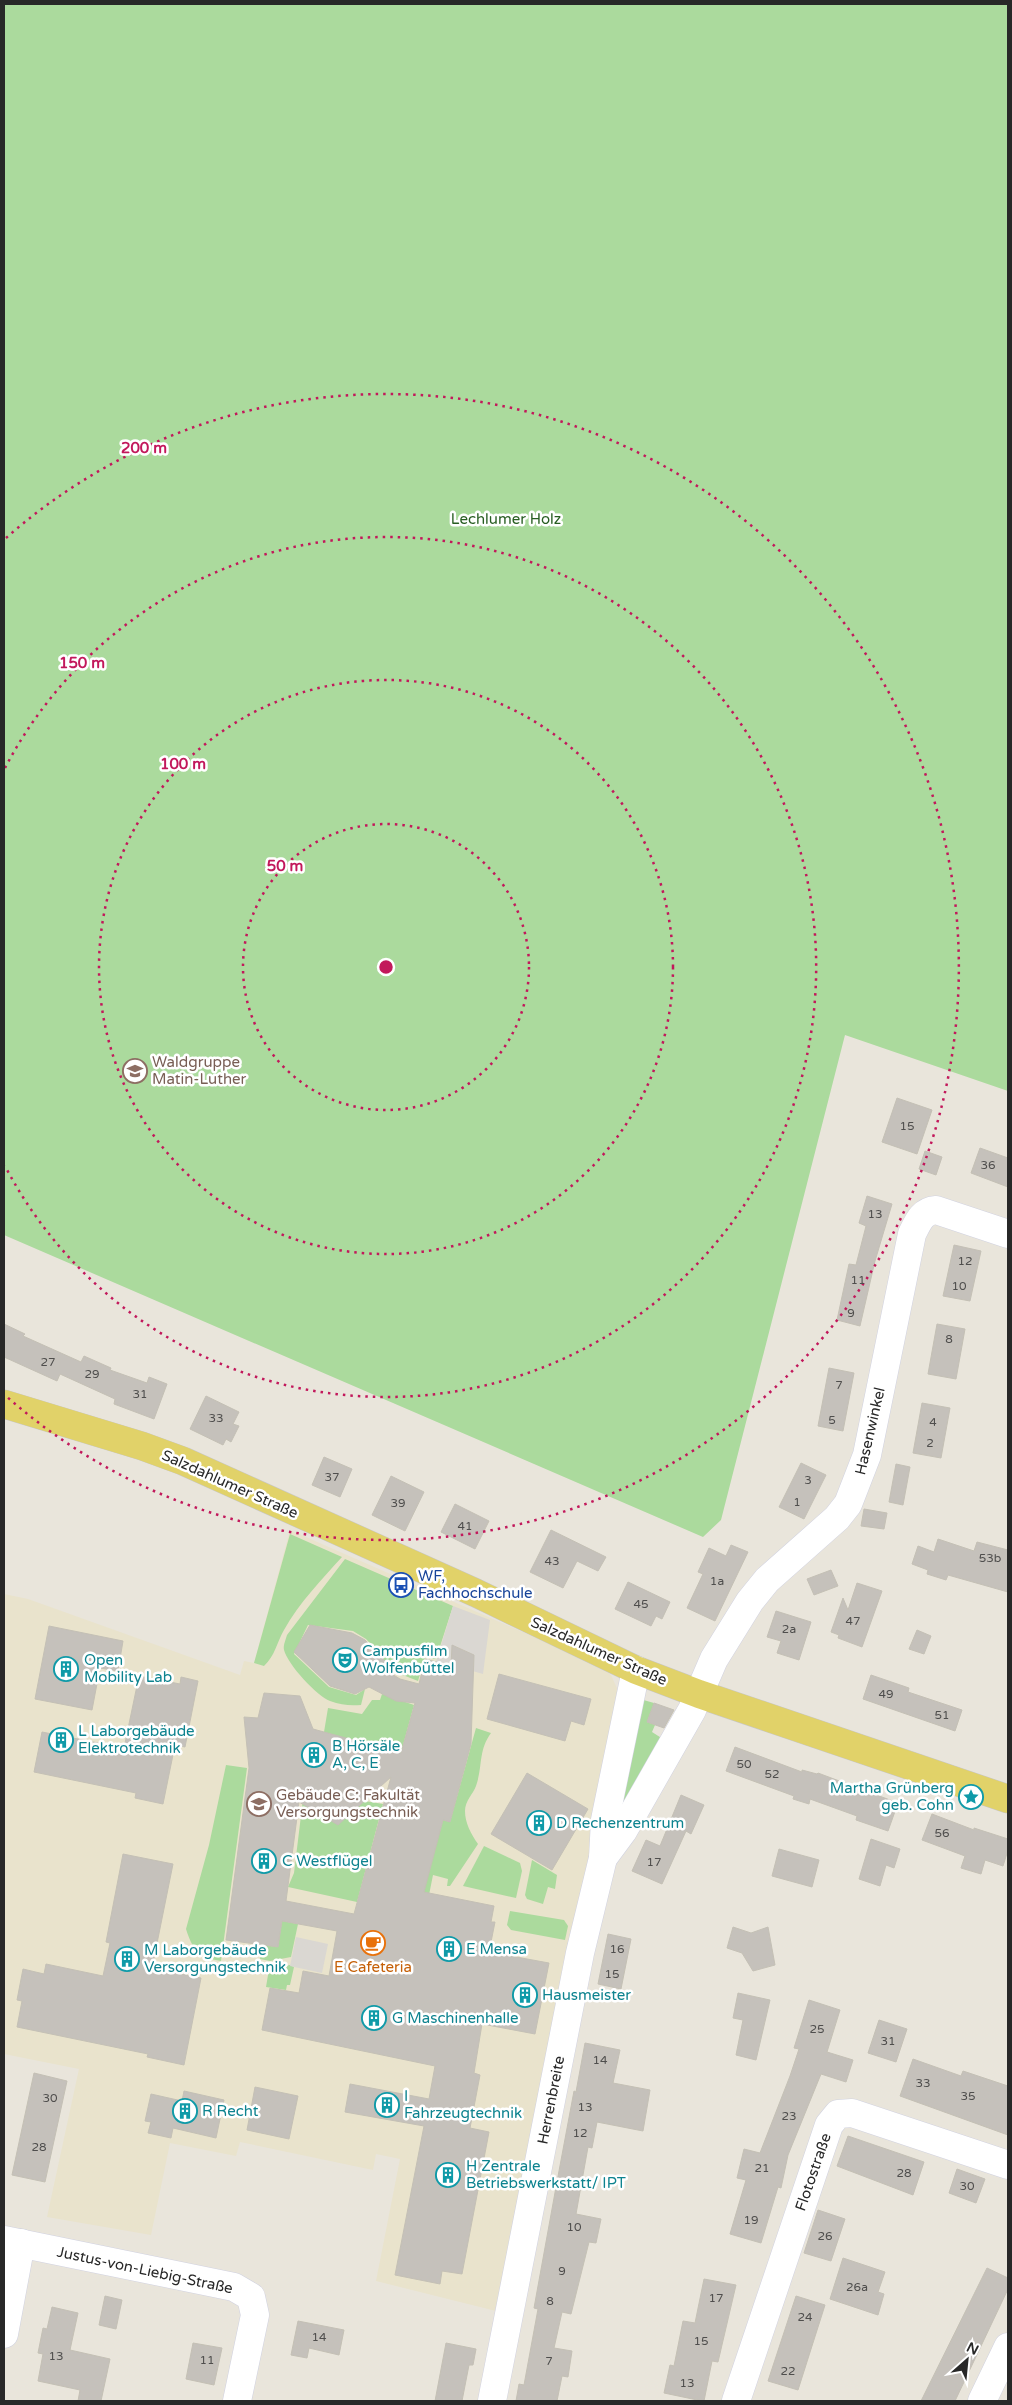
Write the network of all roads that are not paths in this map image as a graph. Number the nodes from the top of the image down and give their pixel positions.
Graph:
1 (1008, 1234) edge
2 (4, 1404) edge
3 (636, 1670) junction
4 (699, 1694) junction
5 (1008, 1799) edge
6 (603, 1858) junction
7 (1008, 2164) edge
8 (13, 2242) edge
9 (4, 2334) edge
10 (1008, 2347) edge
11 (237, 2401) edge
12 (492, 2401) edge
13 (736, 2401) edge
14 (982, 2401) edge

1 - 4 street, Hasenwinkel
2 - 3 main road, Salzdahlumer Straße
3 - 4 main road, Salzdahlumer Straße
3 - 6 street, Herrenbreite
4 - 5 main road, Salzdahlumer Straße
4 - 6 street, Herrenbreite
6 - 12 street, Herrenbreite
7 - 13 street, Flotostraße
8 - 9 street, Justus-von-Liebig-Straße
8 - 11 street, Justus-von-Liebig-Straße
10 - 14 street

